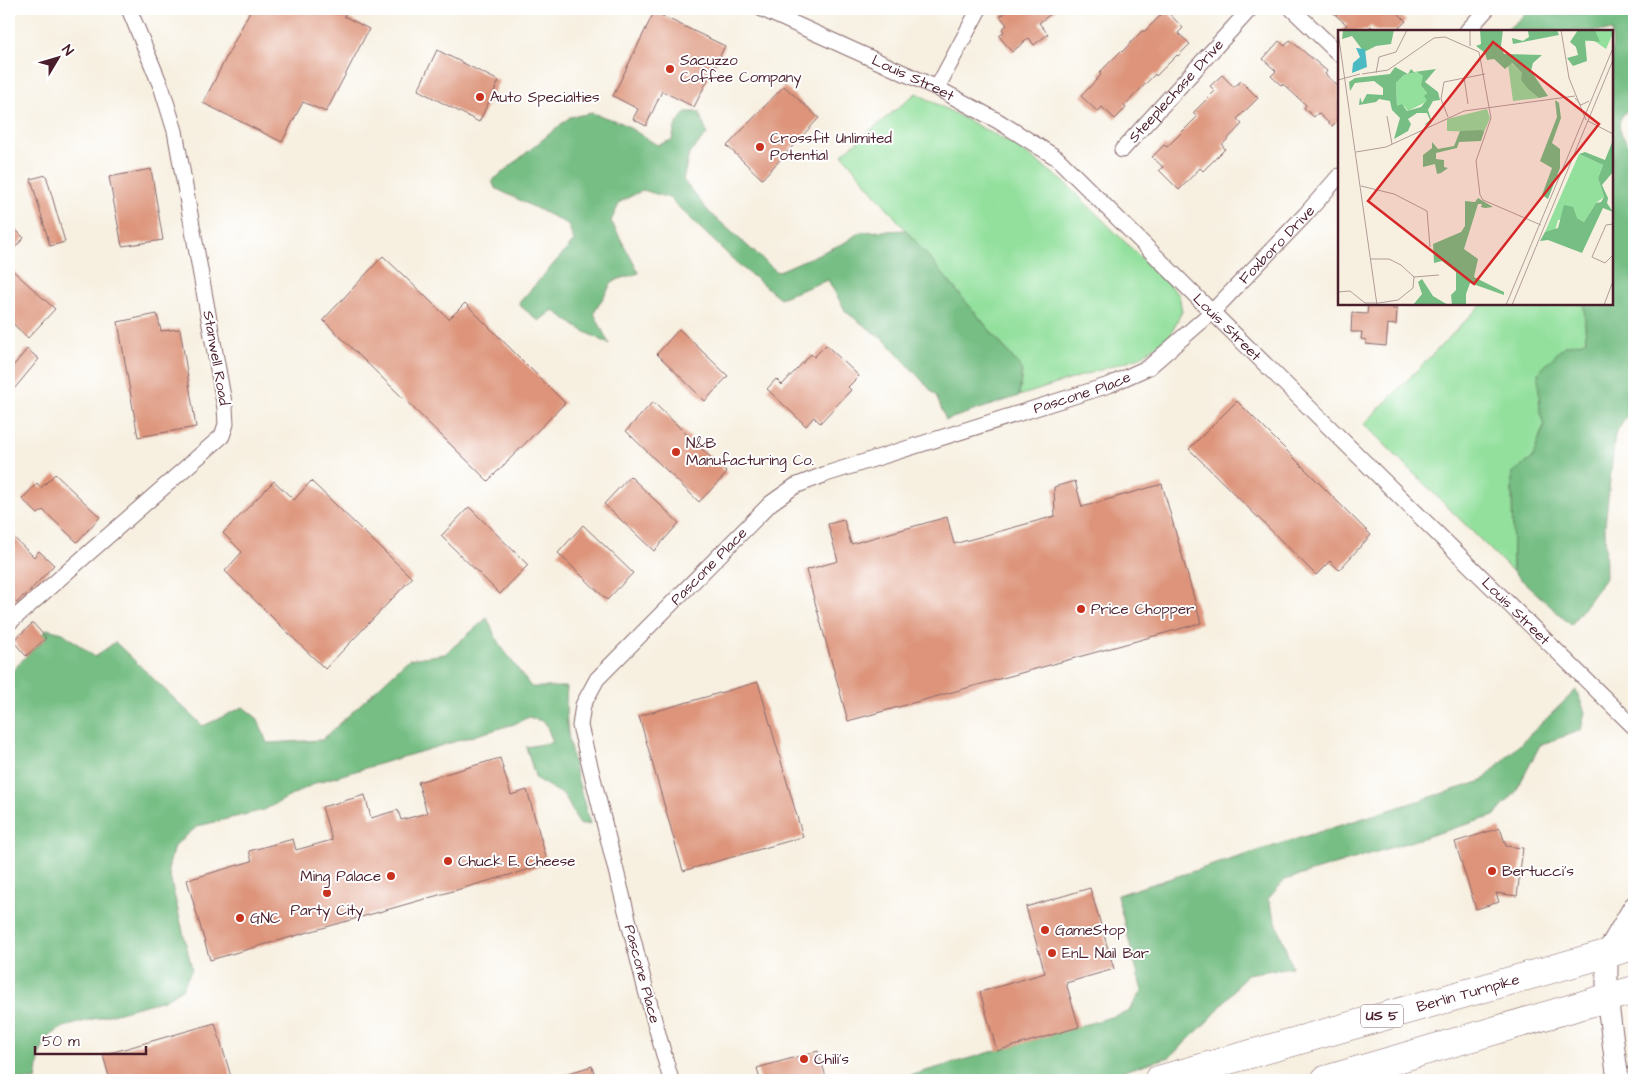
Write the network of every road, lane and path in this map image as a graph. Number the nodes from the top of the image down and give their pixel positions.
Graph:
1 (129, 9) edge
2 (762, 9) edge
3 (979, 9) edge
4 (1250, 9) edge
5 (1292, 9) edge
6 (1487, 9) edge
7 (1468, 30) edge
8 (1338, 53) edge
9 (937, 88) junction
10 (1122, 150) dead end
11 (1338, 177) edge
12 (1212, 312) junction
13 (10, 622) dead end
14 (1634, 727) edge
15 (1634, 907) edge
16 (1634, 946) edge
17 (1607, 953) junction
18 (1634, 990) edge
19 (1607, 997) junction
20 (671, 1080) edge
21 (1158, 1080) edge
22 (1325, 1080) edge
23 (1618, 1080) edge

1 - 13 street, Stanwell Road
2 - 9 street, Louis Street
3 - 9 street
4 - 10 street, Steeplechase Drive
5 - 8 street
6 - 7 street
9 - 12 street, Louis Street
11 - 12 street, Foxboro Drive
12 - 14 street, Louis Street
12 - 20 street, Pascone Place
15 - 17 main road
16 - 17 highway, Berlin Turnpike / US 5
17 - 19 main road
17 - 21 highway, Berlin Turnpike / US 5
18 - 19 highway
19 - 22 highway
19 - 23 main road

